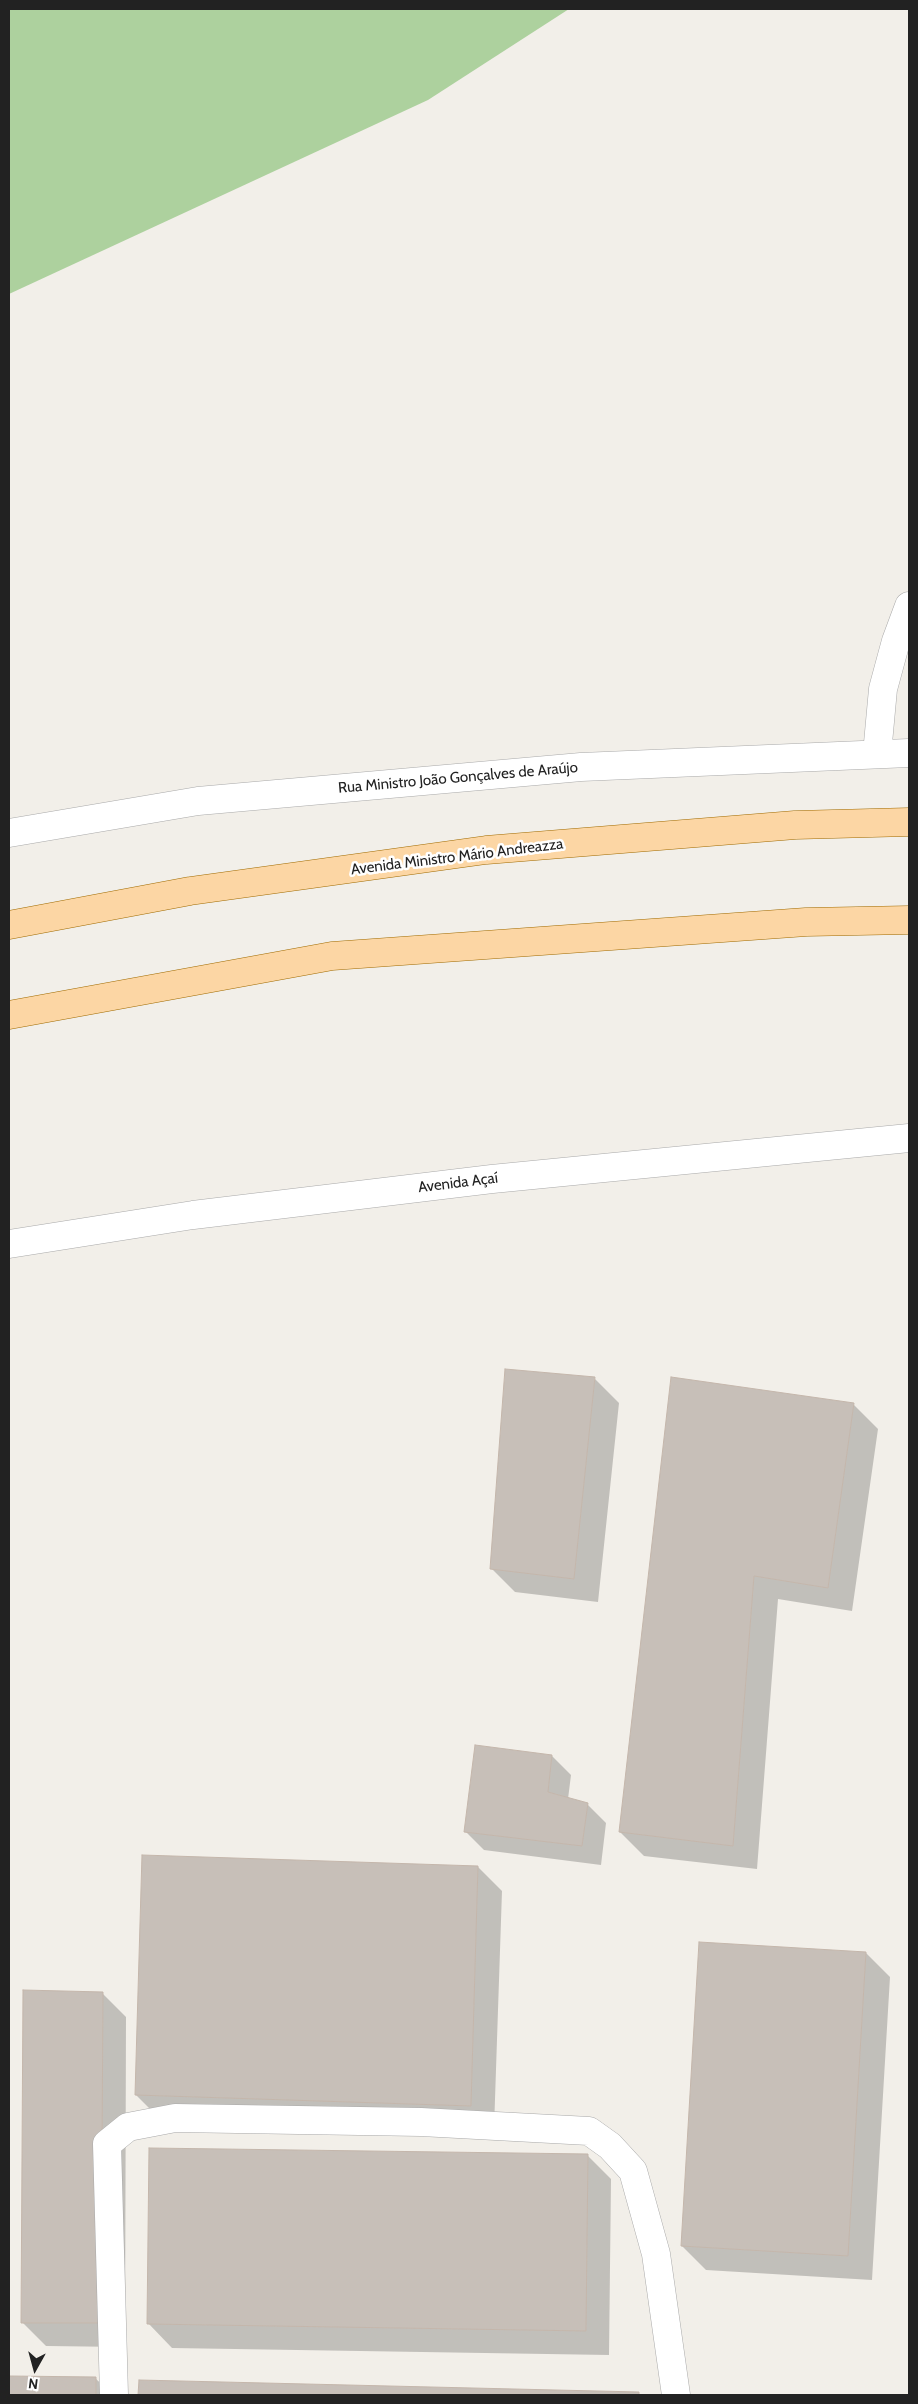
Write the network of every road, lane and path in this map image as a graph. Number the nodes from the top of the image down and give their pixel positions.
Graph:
1 (909, 606) edge
2 (909, 753) edge
3 (877, 754) junction
4 (909, 822) edge
5 (9, 833) edge
6 (909, 920) edge
7 (9, 924) edge
8 (9, 1015) edge
9 (909, 1138) edge
10 (9, 1244) edge
11 (114, 2395) edge
12 (676, 2395) edge

1 - 3 street
2 - 3 street, Rua Ministro João Gonçalves de Araújo
3 - 5 street, Rua Ministro João Gonçalves de Araújo
4 - 7 main road, Avenida Ministro Mário Andreazza
6 - 8 main road
9 - 10 street, Avenida Açaí
11 - 12 street

